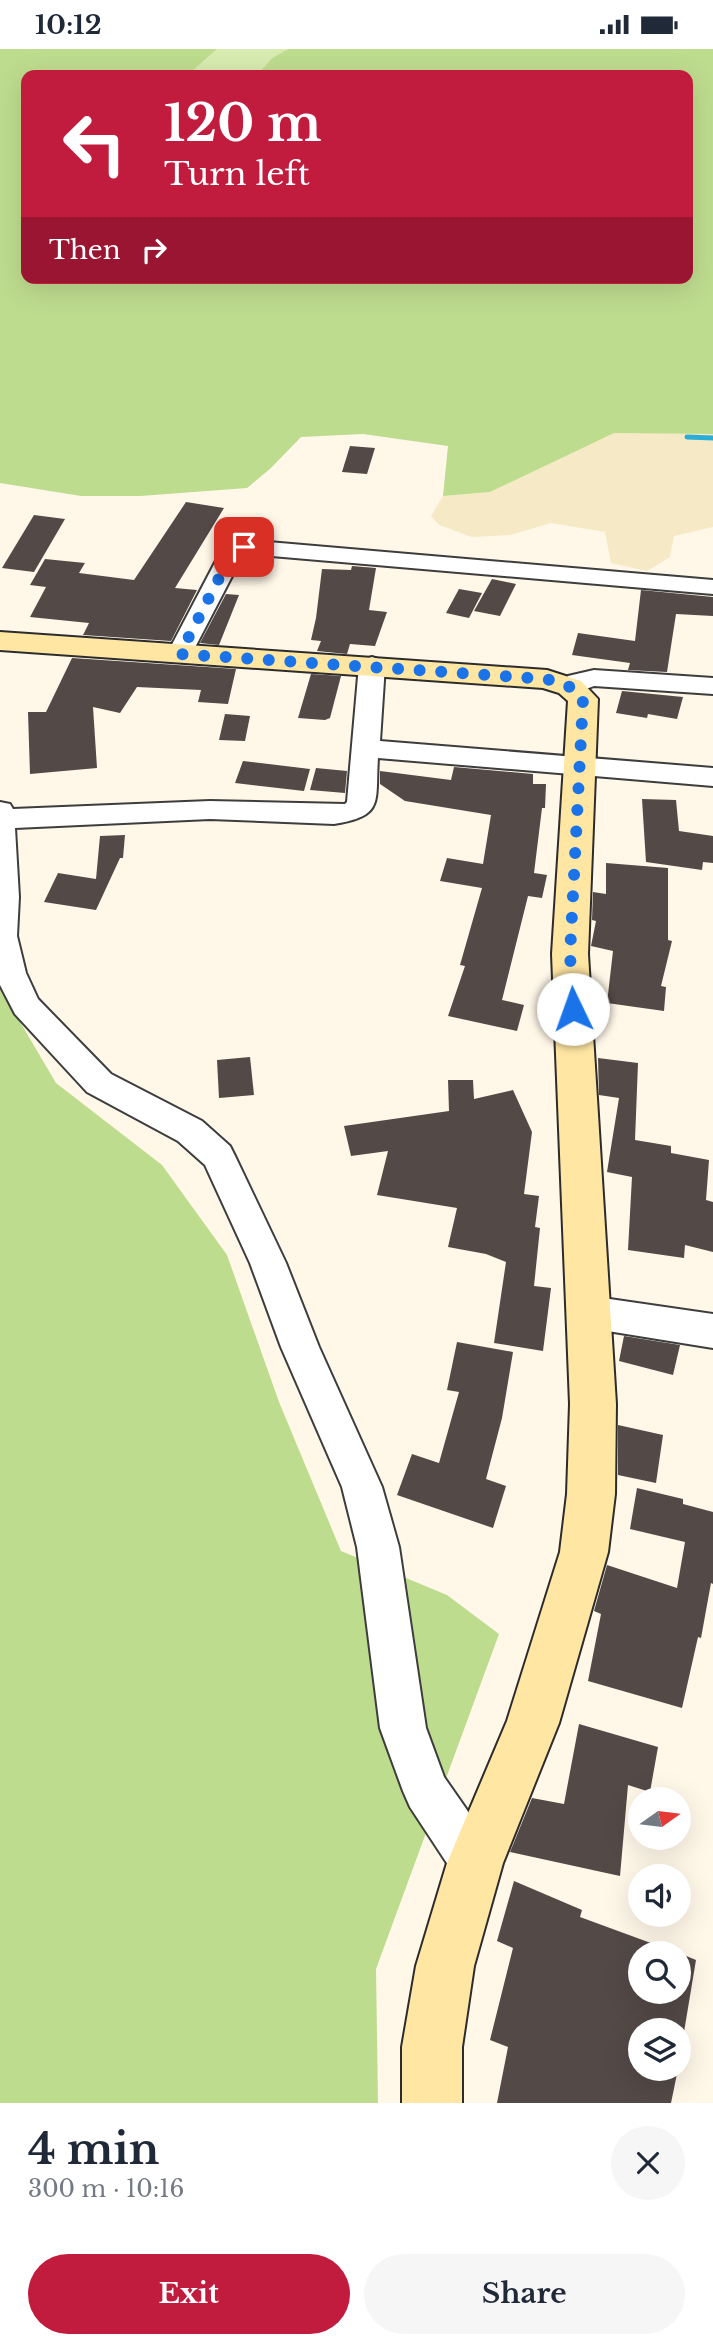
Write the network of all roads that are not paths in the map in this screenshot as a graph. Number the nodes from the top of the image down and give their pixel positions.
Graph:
1 (713, 587) edge
2 (0, 641) edge
3 (180, 654) junction
4 (372, 665) junction
5 (713, 686) edge
6 (570, 687) junction
7 (366, 748) junction
8 (580, 766) junction
9 (713, 777) edge
10 (1, 815) edge
11 (589, 1312) junction
12 (713, 1331) edge
13 (475, 1863) junction
14 (432, 2103) edge

1 - 3 street
2 - 3 main road
3 - 4 main road
4 - 6 main road
4 - 7 street
5 - 6 street
6 - 8 main road
7 - 8 street
7 - 10 street
8 - 9 street
8 - 11 main road
10 - 13 street
11 - 12 street
11 - 13 main road
13 - 14 main road

